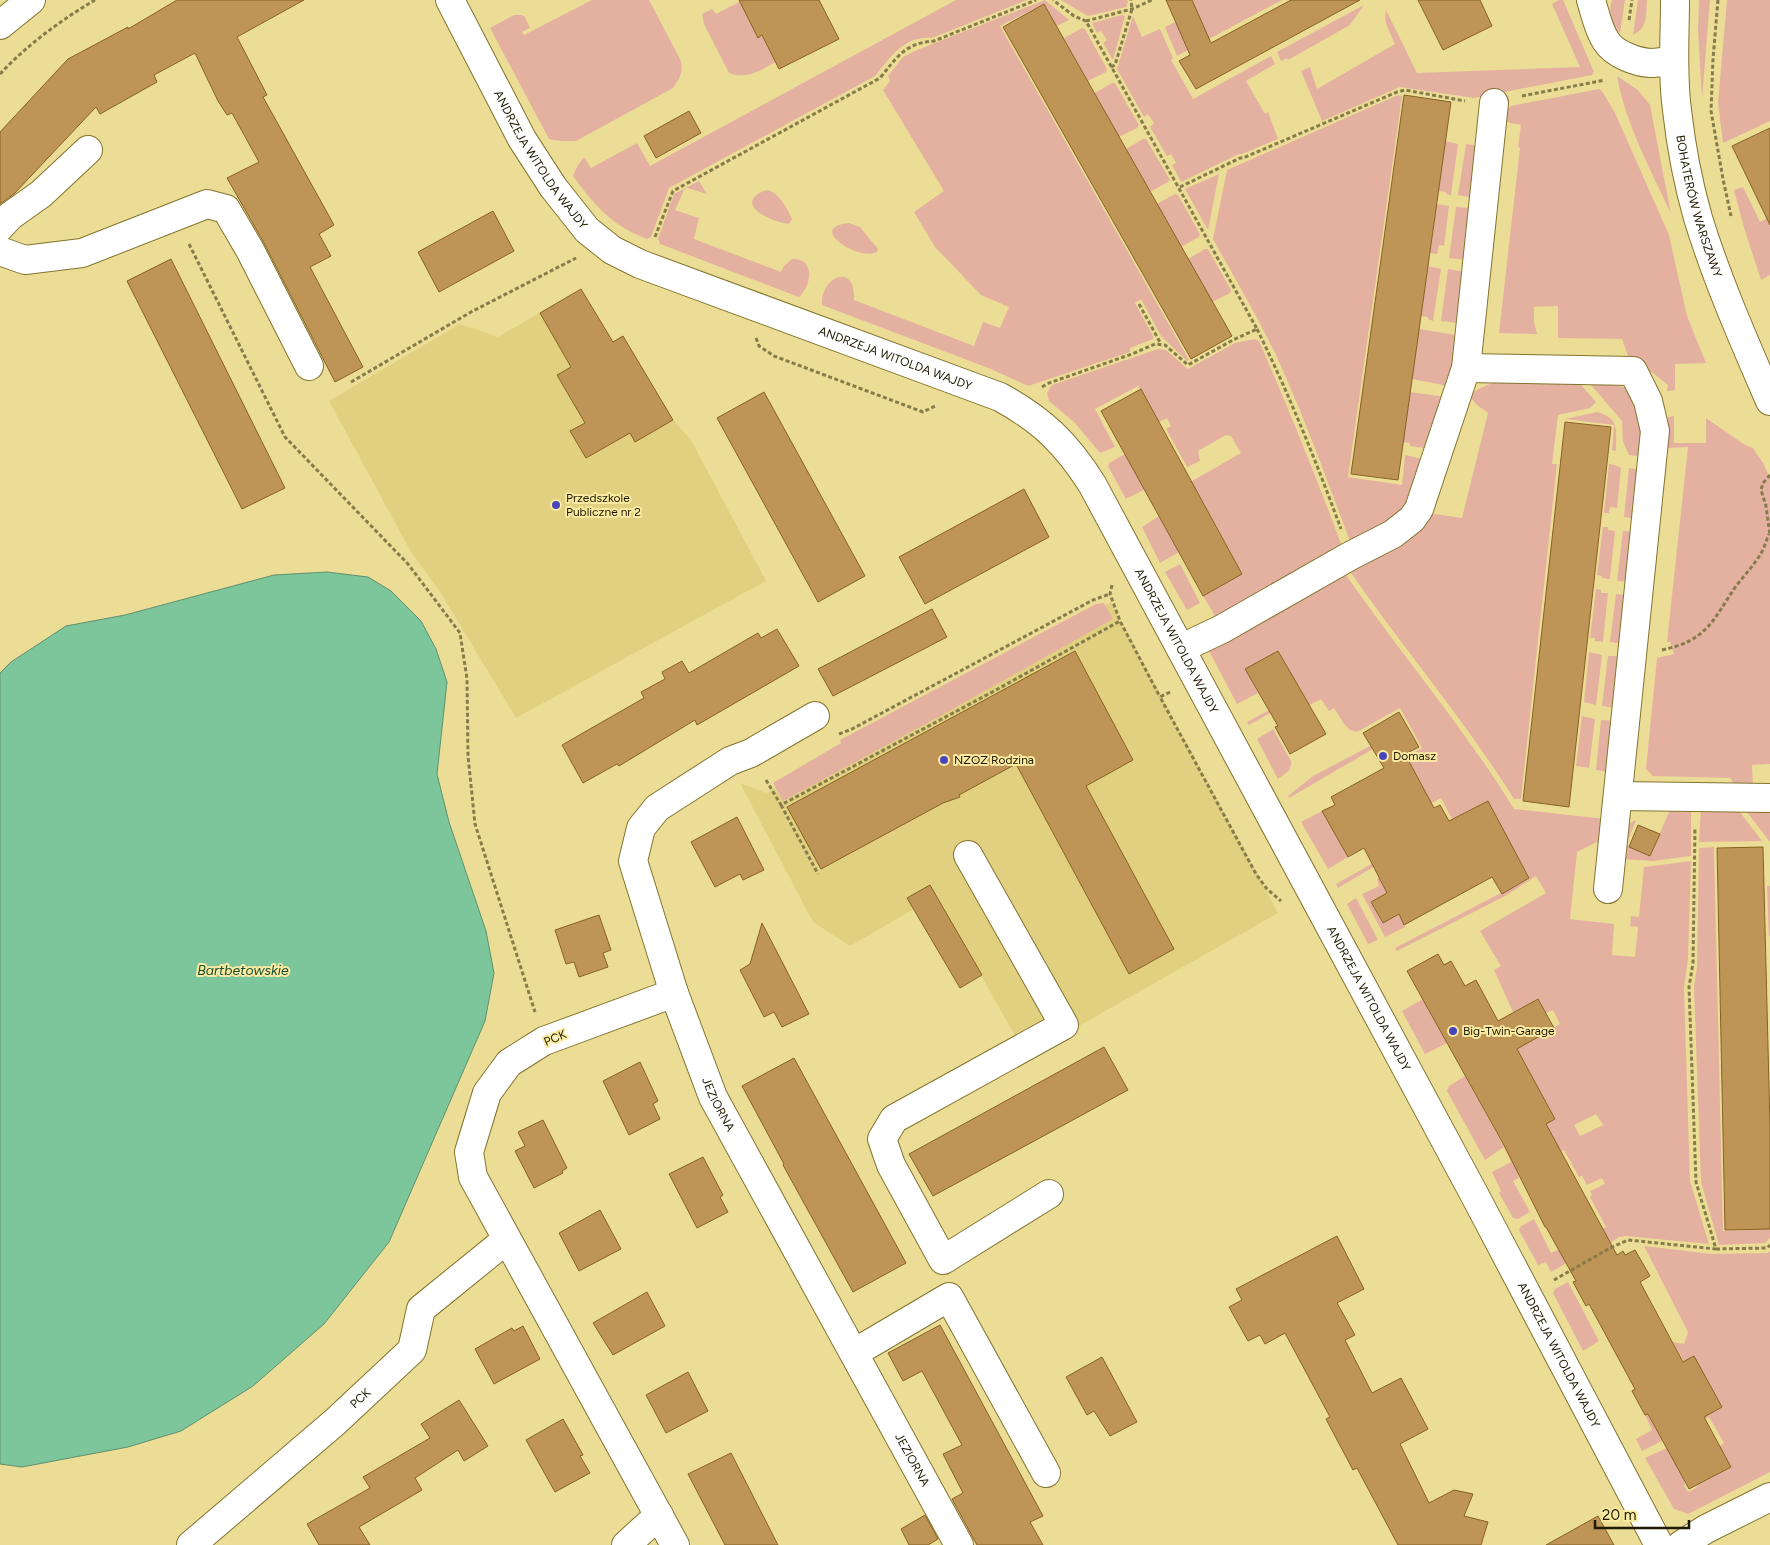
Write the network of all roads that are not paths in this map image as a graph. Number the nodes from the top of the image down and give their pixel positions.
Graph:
1 (30, 0) edge
2 (450, 0) edge
3 (1591, 0) edge
4 (1676, 0) edge
5 (0, 26) edge
6 (1674, 60) junction
7 (1494, 103) road end
8 (88, 150) dead end
9 (0, 226) edge
10 (0, 251) edge
11 (309, 366) dead end
12 (1466, 368) junction
13 (1768, 391) edge
14 (1182, 648) junction
15 (815, 716) road end
16 (1619, 796) junction
17 (1770, 798) edge
18 (968, 855) dead end
19 (1608, 890) dead end
20 (674, 993) junction
21 (1049, 1194) dead end
22 (506, 1240) junction
23 (943, 1260) junction
24 (950, 1297) junction
25 (854, 1353) junction
26 (1046, 1473) dead end
27 (1770, 1497) edge
28 (659, 1515) junction
29 (191, 1545) edge
30 (626, 1545) edge
31 (675, 1545) edge
32 (959, 1545) edge
33 (1659, 1545) edge
34 (1680, 1545) edge

1 - 5 street
2 - 14 street, ANDRZEJA WITOLDA WAJDY
3 - 6 street
4 - 6 street, BOHATERÓW WARSZAWY
6 - 13 street, BOHATERÓW WARSZAWY
7 - 12 street
8 - 9 street
10 - 11 street
12 - 14 street
12 - 16 street
14 - 33 street, ANDRZEJA WITOLDA WAJDY
15 - 20 street, JEZIORNA
16 - 17 street
16 - 19 street
18 - 23 street
20 - 22 street, PCK
20 - 25 street, JEZIORNA
21 - 23 street
22 - 28 street, PCK
22 - 29 street, PCK
23 - 24 street
24 - 25 street
24 - 26 street
25 - 32 street, JEZIORNA
27 - 34 street
28 - 30 street
28 - 31 street, PCK

